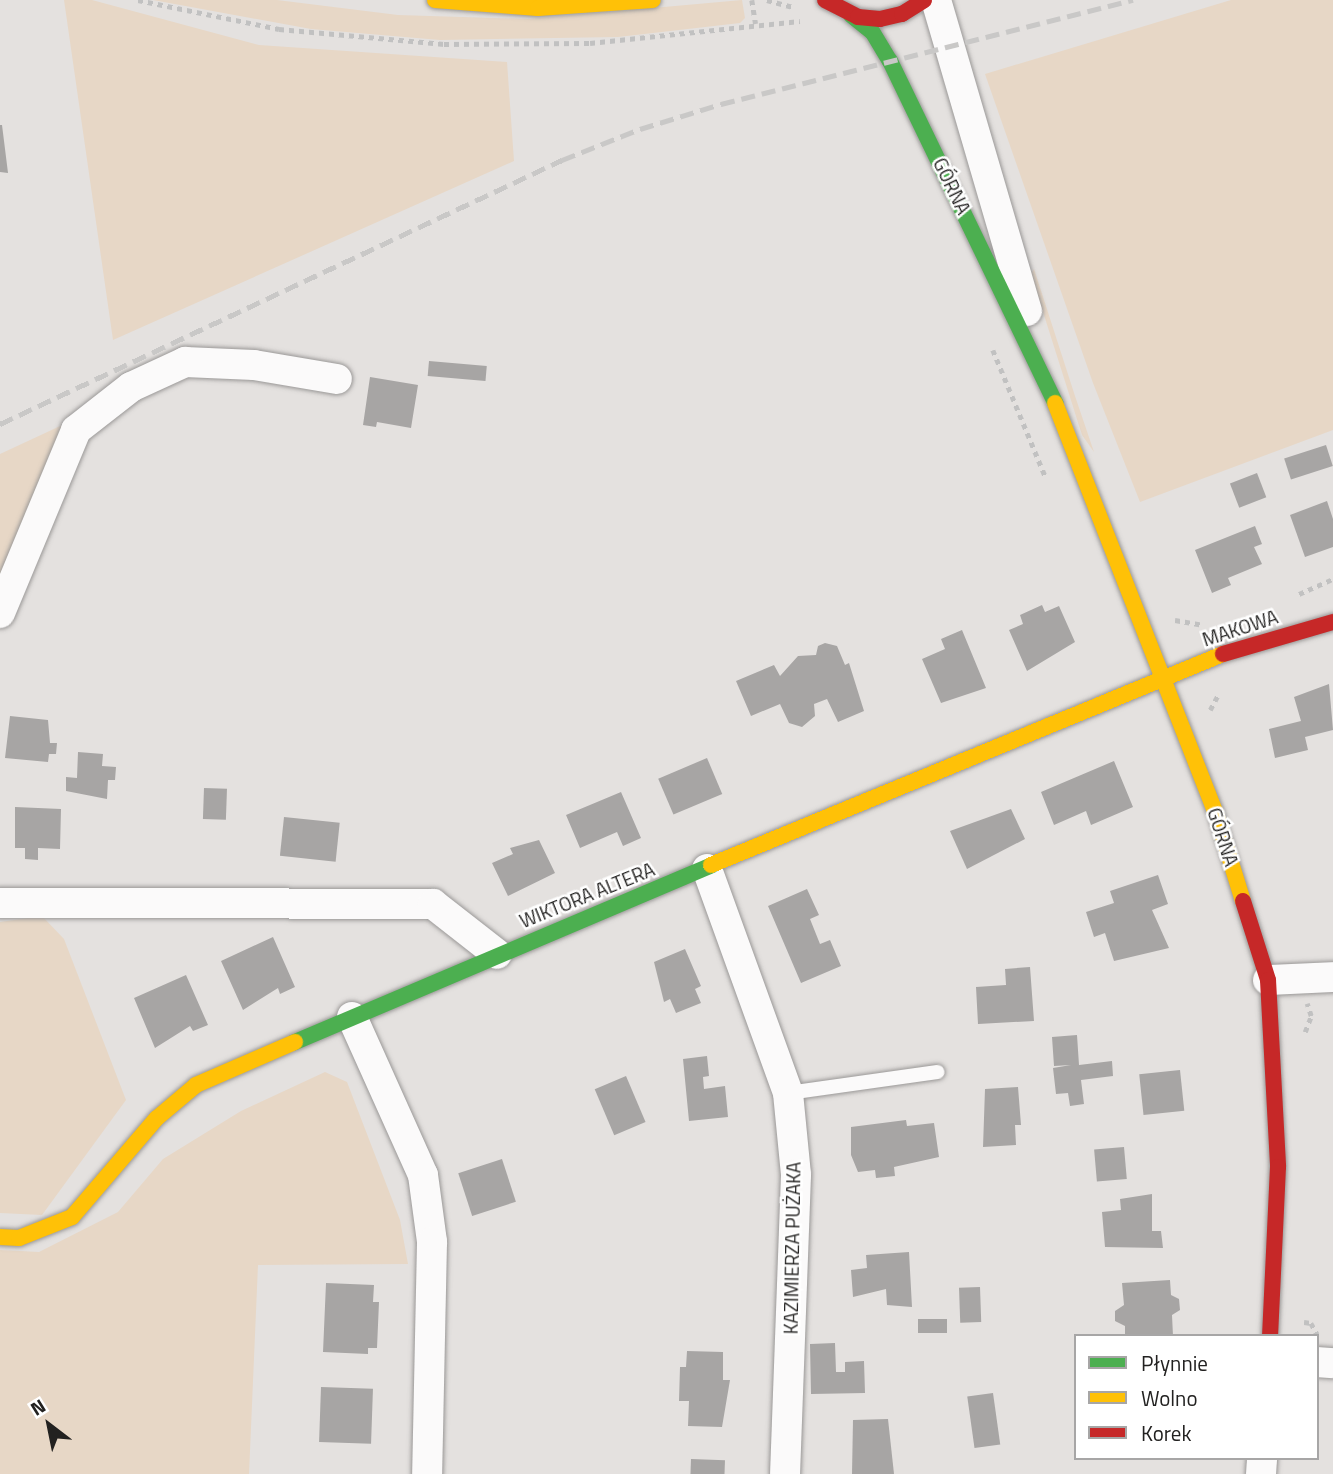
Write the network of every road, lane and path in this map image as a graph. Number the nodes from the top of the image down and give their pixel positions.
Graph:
1 (138, 0) edge
2 (435, 0) edge
3 (653, 0) edge
4 (752, 0) edge
5 (825, 0) edge
6 (924, 0) edge
7 (936, 0) edge
8 (469, 1) edge
9 (851, 15) junction
10 (756, 24) junction
11 (810, 27) dead end
12 (990, 343) dead end
13 (1041, 366) junction
14 (337, 379) dead end
15 (1049, 485) dead end
16 (0, 612) edge
17 (1333, 622) edge
18 (1163, 678) junction
19 (707, 869) junction
20 (0, 903) edge
21 (497, 954) junction
22 (1333, 977) edge
23 (1268, 981) junction
24 (352, 1017) junction
25 (938, 1072) dead end
26 (788, 1093) junction
27 (0, 1237) edge
28 (1270, 1334) edge
29 (427, 1474) edge
30 (785, 1474) edge

1 - 10 path
2 - 8 street
3 - 8 street
4 - 10 path
5 - 9 street
6 - 9 street
7 - 13 street, GÓRNA
9 - 13 street, GÓRNA
10 - 11 path
12 - 15 path
13 - 18 street, GÓRNA
14 - 16 street
17 - 18 street, MAKOWA
18 - 19 street, WIKTORA ALTERA
18 - 23 street, GÓRNA
19 - 21 street, WIKTORA ALTERA
19 - 26 street, KAZIMIERZA PUŻAKA
20 - 21 street
21 - 24 street, WIKTORA ALTERA
22 - 23 street
23 - 28 street, GÓRNA
24 - 27 street, WIKTORA ALTERA
24 - 29 street
25 - 26 lane
26 - 30 street, KAZIMIERZA PUŻAKA

